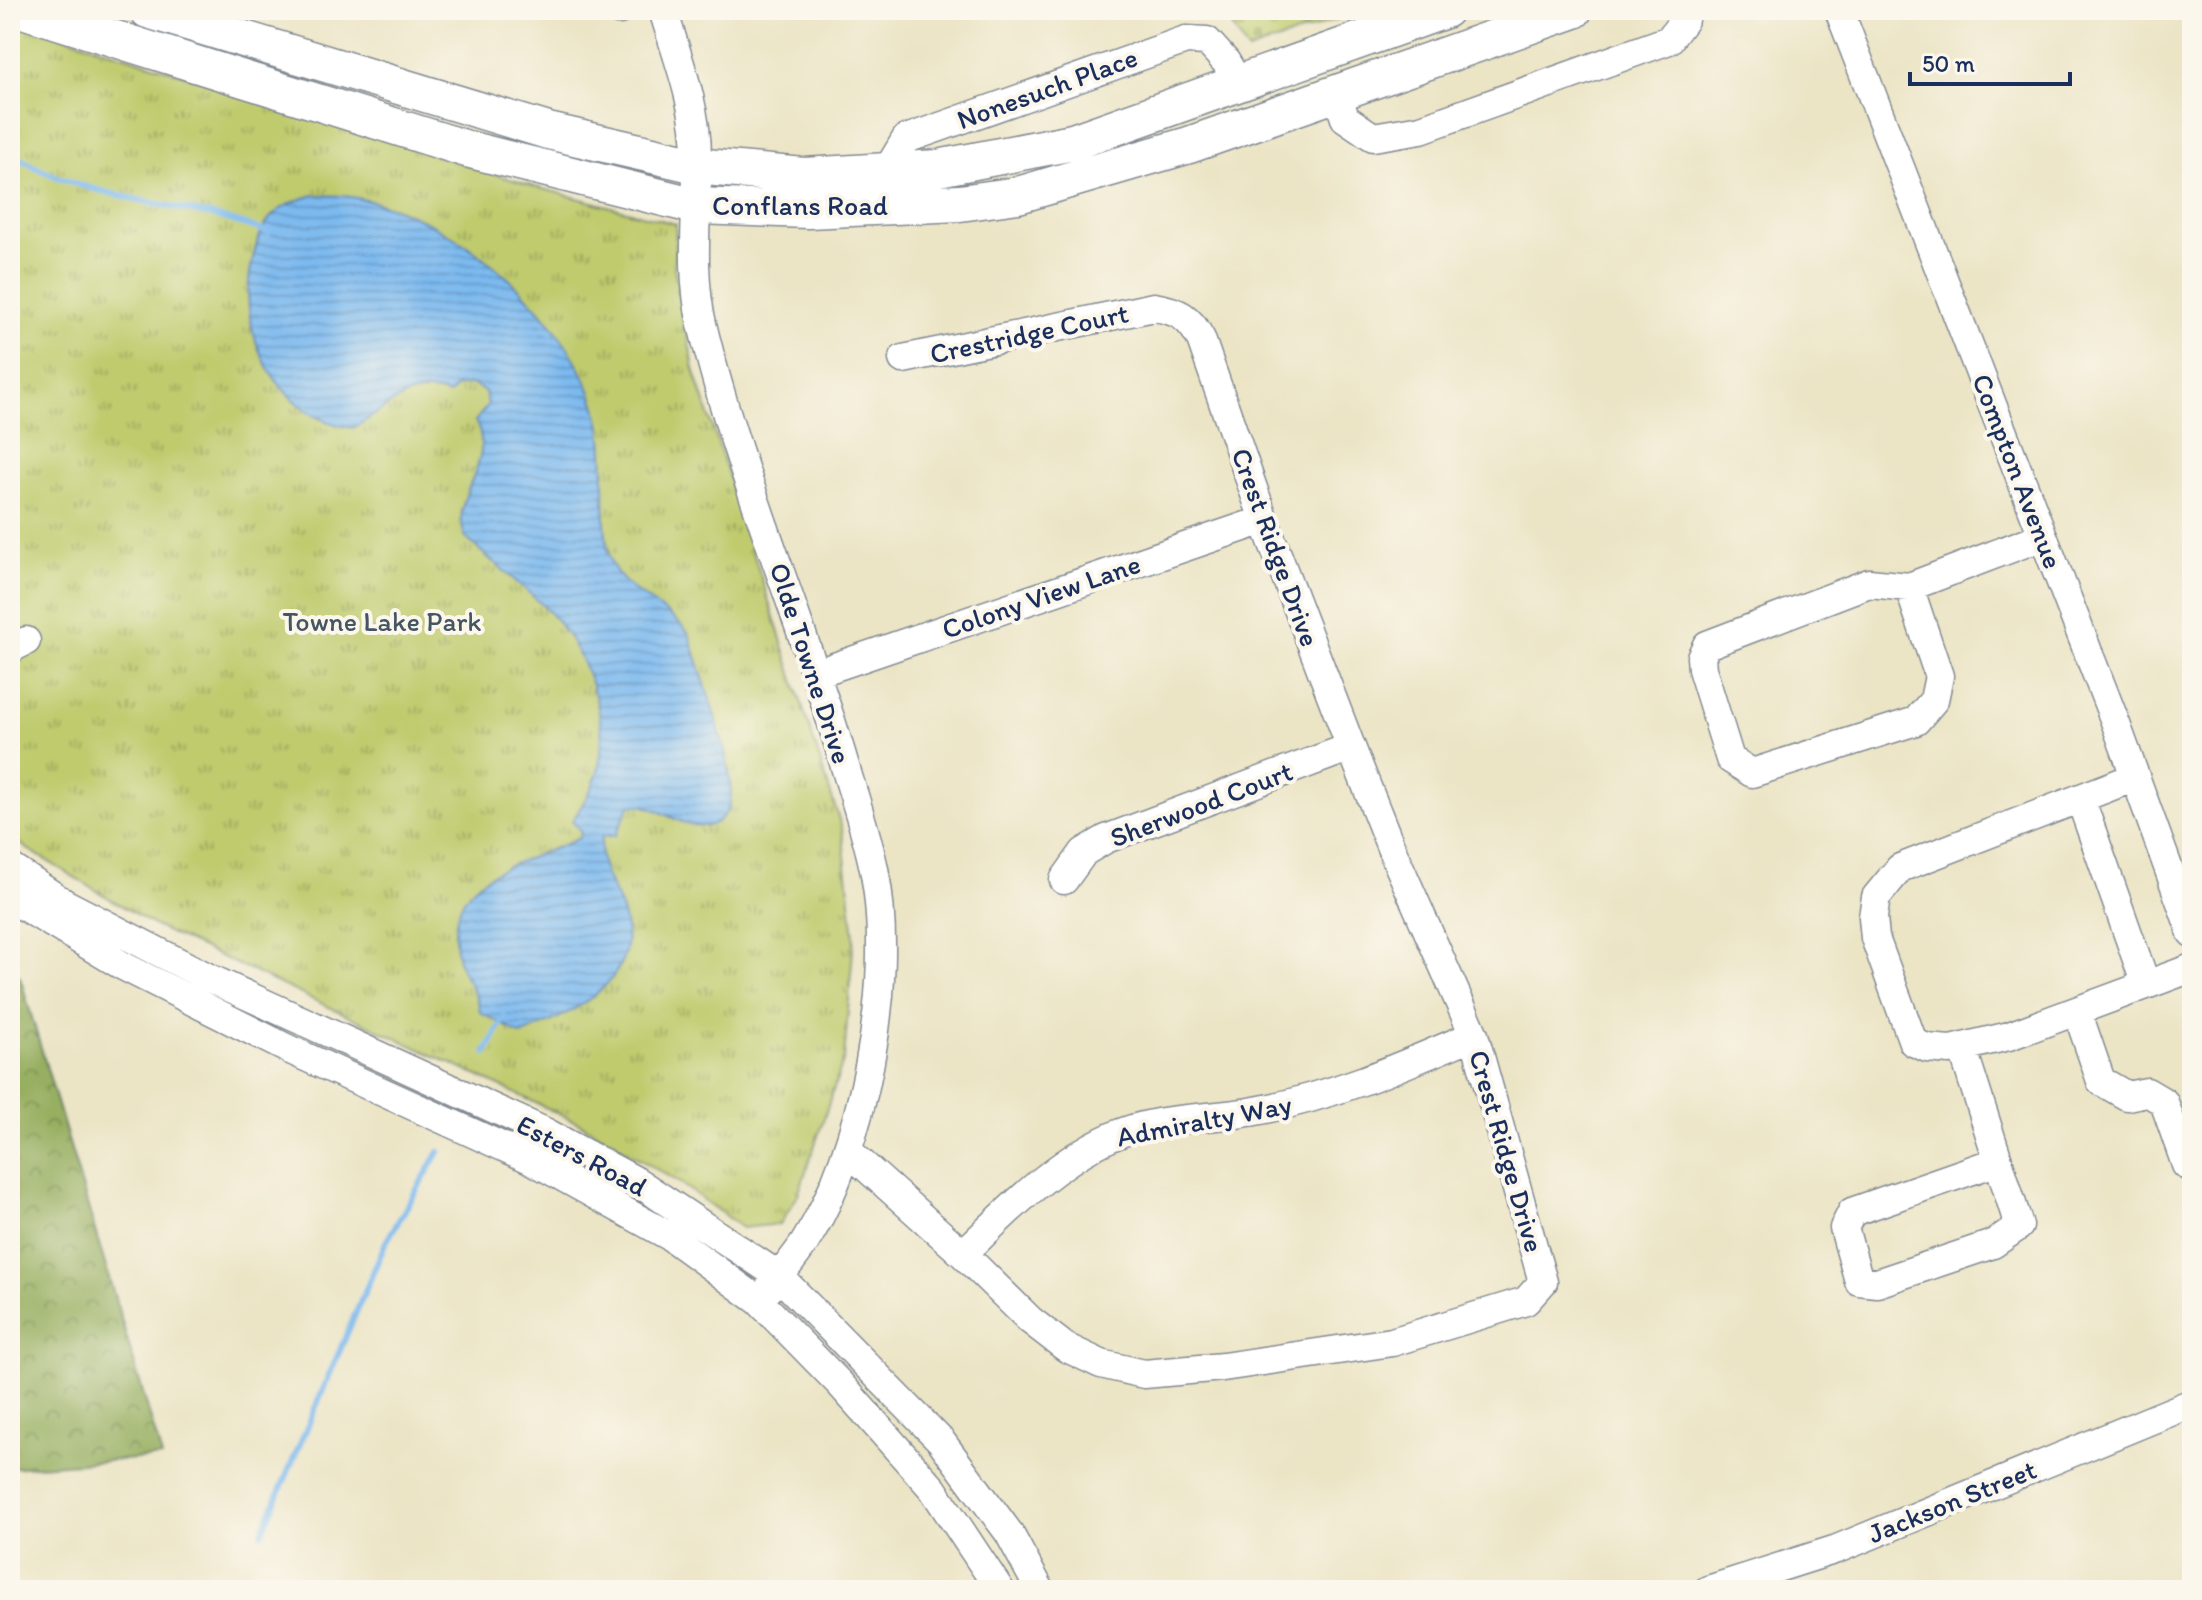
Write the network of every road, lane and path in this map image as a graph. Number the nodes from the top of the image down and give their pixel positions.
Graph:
1 (23, 10) edge
2 (148, 10) edge
3 (663, 10) edge
4 (1445, 10) edge
5 (1574, 10) edge
6 (1683, 10) edge
7 (1839, 10) edge
8 (1238, 83) junction
9 (1337, 94) junction
10 (697, 165) junction
11 (887, 187) junction
12 (696, 206) junction
13 (1154, 307) joint
14 (903, 359) dead end
15 (1264, 520) junction
16 (2043, 536) junction
17 (1909, 587) junction
18 (817, 673) junction
19 (1351, 747) junction
20 (2135, 777) junction
21 (2080, 798) junction
22 (10, 867) edge
23 (1064, 880) dead end
24 (10, 898) edge
25 (2192, 933) edge
26 (2192, 968) edge
27 (2146, 985) junction
28 (2077, 1011) junction
29 (1474, 1035) junction
30 (1962, 1047) junction
31 (847, 1150) junction
32 (1998, 1161) junction
33 (2186, 1165) dead end
34 (963, 1254) junction
35 (779, 1276) junction
36 (759, 1301) junction
37 (2192, 1403) edge
38 (1791, 1577) edge
39 (1000, 1590) edge
40 (1040, 1590) edge
41 (1708, 1590) edge

1 - 12 main road, Conflans Road
2 - 10 main road, Conflans Road
3 - 10 street, Olde Towne Drive
4 - 8 main road, Conflans Road
5 - 9 main road, Conflans Road
6 - 9 street
7 - 16 street, Compton Avenue
8 - 11 main road, Conflans Road
8 - 11 street, Nonesuch Place
9 - 11 main road, Conflans Road
10 - 11 main road, Conflans Road
10 - 12 street, Olde Towne Drive
11 - 12 main road, Conflans Road
12 - 18 street, Olde Towne Drive
13 - 14 street, Crestridge Court
13 - 15 street, Crest Ridge Drive
15 - 18 street, Colony View Lane
15 - 19 street, Crest Ridge Drive
16 - 17 street
16 - 20 street, Compton Avenue
17 - 17 street
18 - 31 street, Olde Towne Drive
19 - 23 street, Sherwood Court
19 - 29 street, Crest Ridge Drive
20 - 21 street
20 - 25 street, Compton Avenue
21 - 27 street
21 - 30 street
22 - 35 street, Esters Road
24 - 36 street, Esters Road
26 - 27 street
27 - 28 street
28 - 30 street
28 - 33 street
29 - 34 street, Admiralty Way
29 - 34 street, Crest Ridge Drive
30 - 32 street
31 - 34 street, Crest Ridge Drive
31 - 35 street, Olde Towne Drive
32 - 32 street
35 - 36 street, Olde Towne Drive
35 - 40 street, Esters Road
36 - 39 street, Esters Road
37 - 38 street, Jackson Street
38 - 41 street, Jackson Street

